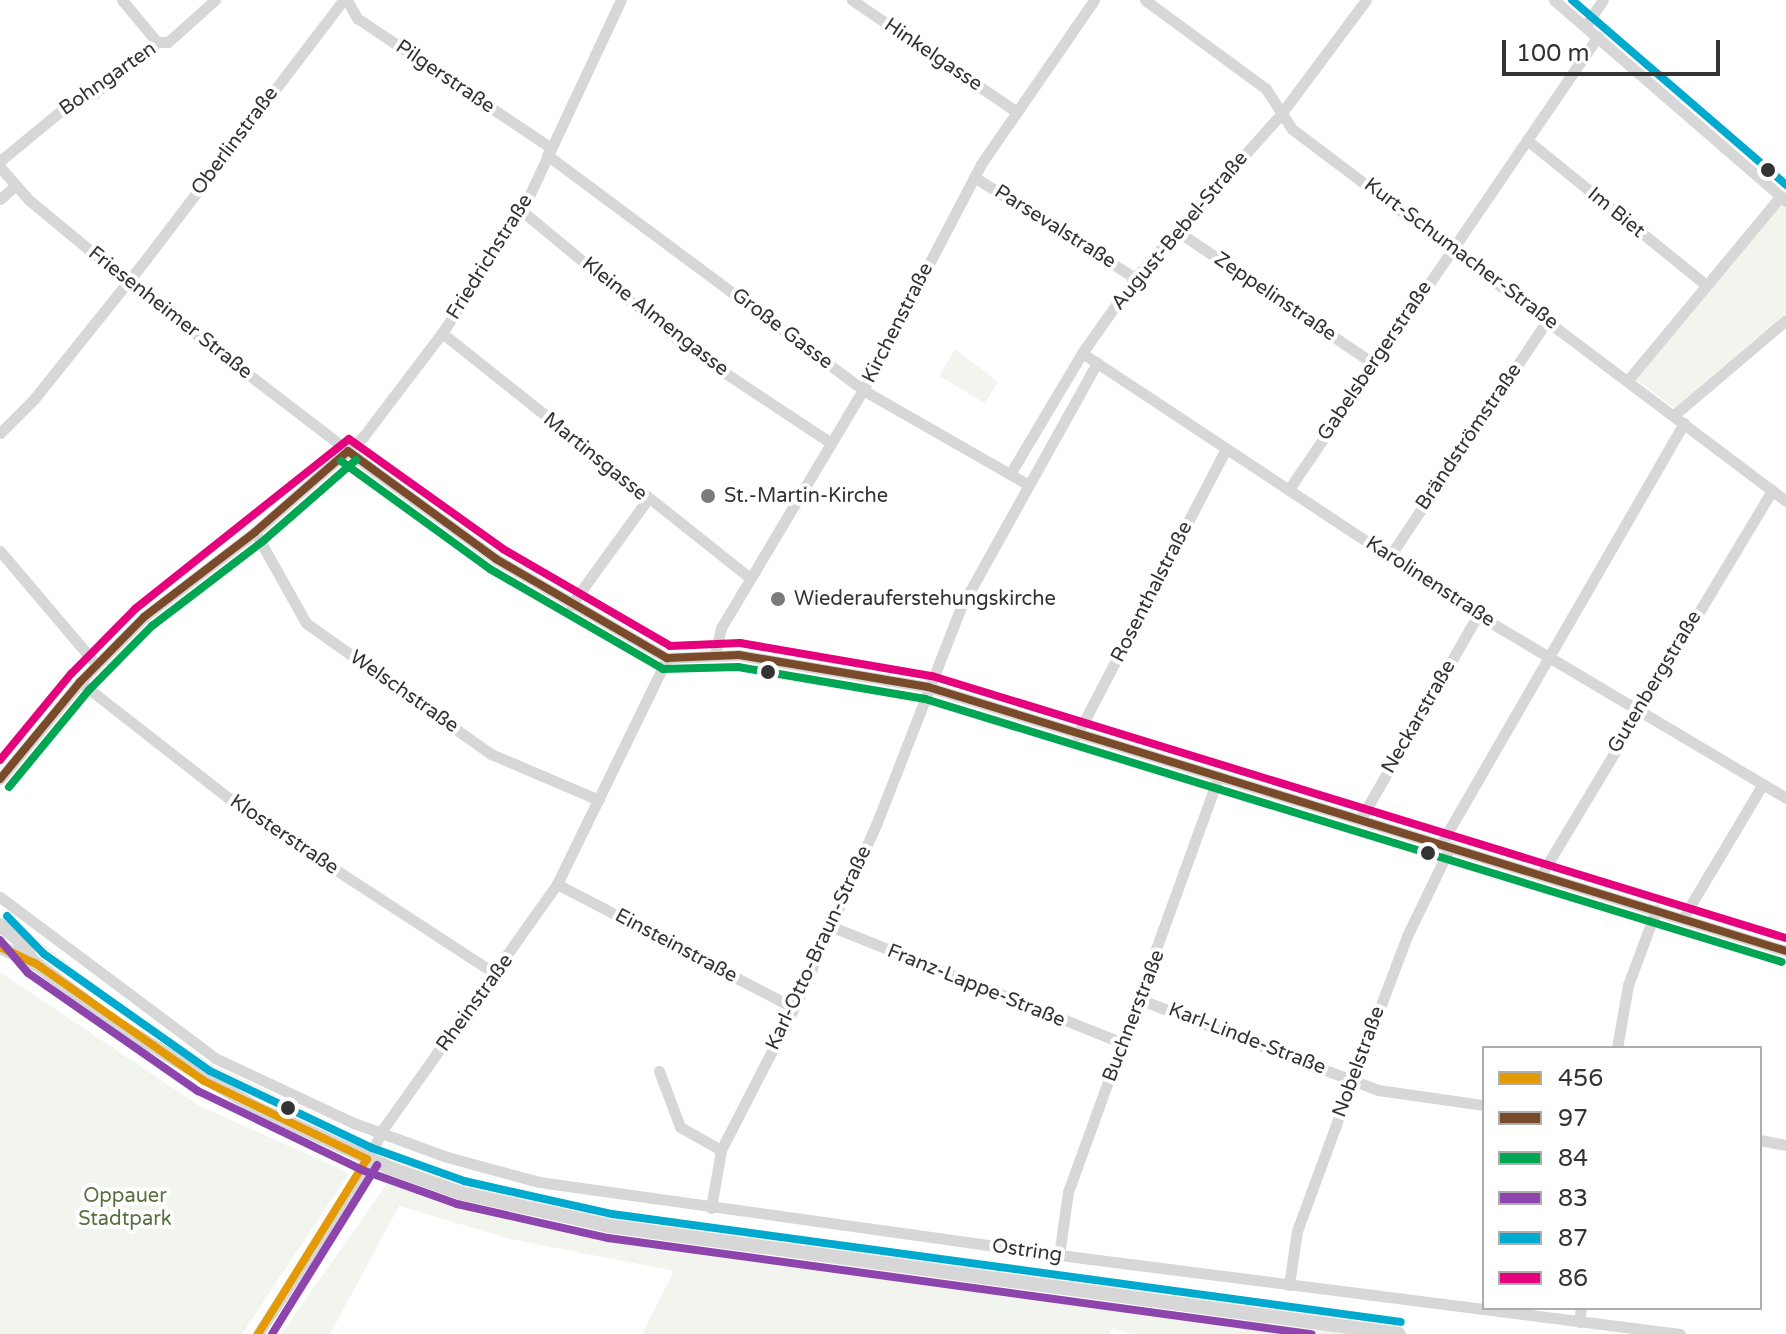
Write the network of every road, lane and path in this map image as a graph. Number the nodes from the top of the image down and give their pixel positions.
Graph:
1 (122, 0) edge
2 (215, 0) edge
3 (345, 0) edge
4 (621, 0) edge
5 (852, 0) edge
6 (1094, 0) edge
7 (1145, 0) edge
8 (1366, 0) edge
9 (1554, 0) edge
10 (1603, 0) edge
11 (1586, 25) junction
12 (1598, 36) junction
13 (157, 42) junction
14 (1014, 110) junction
15 (1281, 114) junction
16 (1527, 140) junction
17 (549, 151) junction
18 (0, 161) edge
19 (0, 167) edge
20 (974, 177) junction
21 (16, 185) junction
22 (0, 199) edge
23 (1784, 199) edge
24 (522, 211) junction
25 (1177, 231) junction
26 (1451, 247) junction
27 (1135, 278) junction
28 (128, 282) junction
29 (1706, 285) junction
30 (1548, 319) junction
31 (1786, 320) edge
32 (442, 333) junction
33 (1082, 353) junction
34 (1097, 363) junction
35 (1374, 364) junction
36 (1628, 380) junction
37 (863, 390) junction
38 (1679, 419) junction
39 (0, 433) edge
40 (831, 443) junction
41 (1226, 449) junction
42 (348, 451) junction
43 (1010, 474) junction
44 (1029, 485) junction
45 (1289, 489) junction
46 (1772, 490) junction
47 (647, 500) junction
48 (1786, 501) edge
49 (255, 532) junction
50 (0, 551) edge
51 (1390, 556) junction
52 (750, 578) junction
53 (571, 605) junction
54 (1478, 615) junction
55 (715, 654) junction
56 (1550, 657) junction
57 (667, 658) junction
58 (96, 664) junction
59 (80, 682) junction
60 (928, 687) junction
61 (1638, 709) junction
62 (1077, 735) junction
63 (1218, 778) junction
64 (0, 779) edge
65 (1763, 784) junction
66 (1786, 798) edge
67 (599, 800) junction
68 (1360, 820) junction
69 (1446, 845) junction
70 (1541, 875) junction
71 (557, 884) junction
72 (0, 897) edge
73 (1656, 910) junction
74 (1683, 918) junction
75 (0, 925) edge
76 (830, 926) junction
77 (0, 947) edge
78 (1786, 951) edge
79 (35, 963) junction
80 (496, 974) junction
81 (1141, 1000) junction
82 (794, 1008) junction
83 (1123, 1043) junction
84 (1617, 1046) edge
85 (659, 1071) dead end
86 (1353, 1079) junction
87 (1482, 1105) edge
88 (383, 1129) junction
89 (1762, 1140) edge
90 (1786, 1145) edge
91 (721, 1150) junction
92 (367, 1159) junction
93 (711, 1208) junction
94 (1059, 1255) junction
95 (1289, 1285) junction
96 (1482, 1310) edge
97 (1485, 1310) edge
98 (1581, 1310) edge
99 (1579, 1322) junction
100 (258, 1334) edge
101 (1399, 1334) edge
102 (1680, 1334) edge

1 - 13 street
2 - 13 street, Bohngarten
3 - 17 street, Pilgerstraße
3 - 28 street, Oberlinstraße
4 - 17 street, Friedrichstraße
5 - 14 street, Hinkelgasse
6 - 14 street, Kirchenstraße
7 - 15 street, Kurt-Schumacher-Straße
8 - 15 street, August-Bebel-Straße
9 - 11 street
10 - 11 street
11 - 12 street
12 - 16 street, Gabelsbergerstraße
12 - 23 street
13 - 18 street, Bohngarten
14 - 20 street, Kirchenstraße
15 - 25 street, August-Bebel-Straße
15 - 26 street, Kurt-Schumacher-Straße
16 - 26 street, Gabelsbergerstraße
16 - 29 street, Im Biet
17 - 24 street, Friedrichstraße
17 - 37 street, Große Gasse
19 - 21 street, Friesenheimer Straße
20 - 27 street, Parsevalstraße
20 - 37 street, Kirchenstraße
21 - 22 street
21 - 28 street, Friesenheimer Straße
23 - 29 street
24 - 32 street, Friedrichstraße
24 - 40 street, Kleine Almengasse
25 - 27 street, August-Bebel-Straße
25 - 35 street, Zeppelinstraße
26 - 30 street, Kurt-Schumacher-Straße
26 - 35 street, Gabelsbergerstraße
27 - 33 street, August-Bebel-Straße
28 - 39 street, Oberlinstraße
28 - 42 street, Friesenheimer Straße
29 - 36 street
30 - 36 street, Kurt-Schumacher-Straße
30 - 51 street, Brändströmstraße
31 - 38 street, Nobelstraße
32 - 42 street, Friedrichstraße
32 - 47 street, Martinsgasse
33 - 34 street, Karolinenstraße
33 - 43 street, August-Bebel-Straße
34 - 41 street, Karolinenstraße
34 - 44 street
35 - 45 street, Gabelsbergerstraße
36 - 38 street, Kurt-Schumacher-Straße
37 - 40 street, Kirchenstraße
37 - 43 street, Große Gasse
38 - 46 street, Kurt-Schumacher-Straße
38 - 56 street, Nobelstraße
40 - 52 street, Kirchenstraße
41 - 45 street, Karolinenstraße
41 - 62 street, Rosenthalstraße
42 - 49 street, Friedrichstraße
42 - 53 street, Friesenheimer Straße
43 - 44 street, Große Gasse
44 - 60 street
45 - 51 street, Karolinenstraße
46 - 48 street, Kurt-Schumacher-Straße
46 - 61 street, Gutenbergstraße
47 - 52 street, Martinsgasse
47 - 53 street
49 - 58 street, Friedrichstraße
49 - 67 street, Welschstraße
50 - 58 street
51 - 54 street, Karolinenstraße
52 - 55 street, Kirchenstraße
53 - 57 street, Friesenheimer Straße
54 - 56 street, Karolinenstraße
54 - 68 street, Neckarstraße
55 - 57 street
55 - 60 street
56 - 61 street, Karolinenstraße
56 - 69 street, Nobelstraße
57 - 67 street, Rheinstraße
58 - 59 street, Friedrichstraße
59 - 64 street, Friedrichstraße
59 - 80 street, Klosterstraße
60 - 62 street
60 - 76 street, Karl-Otto-Braun-Straße
61 - 65 street, Karolinenstraße
61 - 70 street, Gutenbergstraße
62 - 63 street
63 - 68 street
63 - 81 street, Buchnerstraße
65 - 66 street, Karolinenstraße
65 - 74 street
67 - 71 street, Rheinstraße
68 - 69 street
69 - 70 street
69 - 86 street, Nobelstraße
70 - 73 street
71 - 80 street, Rheinstraße
71 - 82 street, Einsteinstraße
72 - 88 street, Ostring
73 - 74 street
73 - 84 street
74 - 78 street
75 - 79 street
76 - 82 street, Karl-Otto-Braun-Straße
76 - 83 street, Franz-Lappe-Straße
77 - 79 street
79 - 92 street
80 - 88 street, Rheinstraße
81 - 83 street, Buchnerstraße
81 - 86 street, Karl-Linde-Straße
82 - 91 street, Karl-Otto-Braun-Straße
83 - 94 street, Buchnerstraße
85 - 91 street
86 - 87 street, Karl-Linde-Straße
86 - 95 street, Nobelstraße
88 - 92 street, Rheinstraße
88 - 93 street, Ostring
89 - 90 street
91 - 93 street, Karl-Otto-Braun-Straße
92 - 100 street, Rheinstraße
92 - 101 street
93 - 94 street, Ostring
94 - 95 street, Ostring
95 - 96 street, Ostring
97 - 99 street, Ostring
98 - 99 street
99 - 102 street, Ostring

